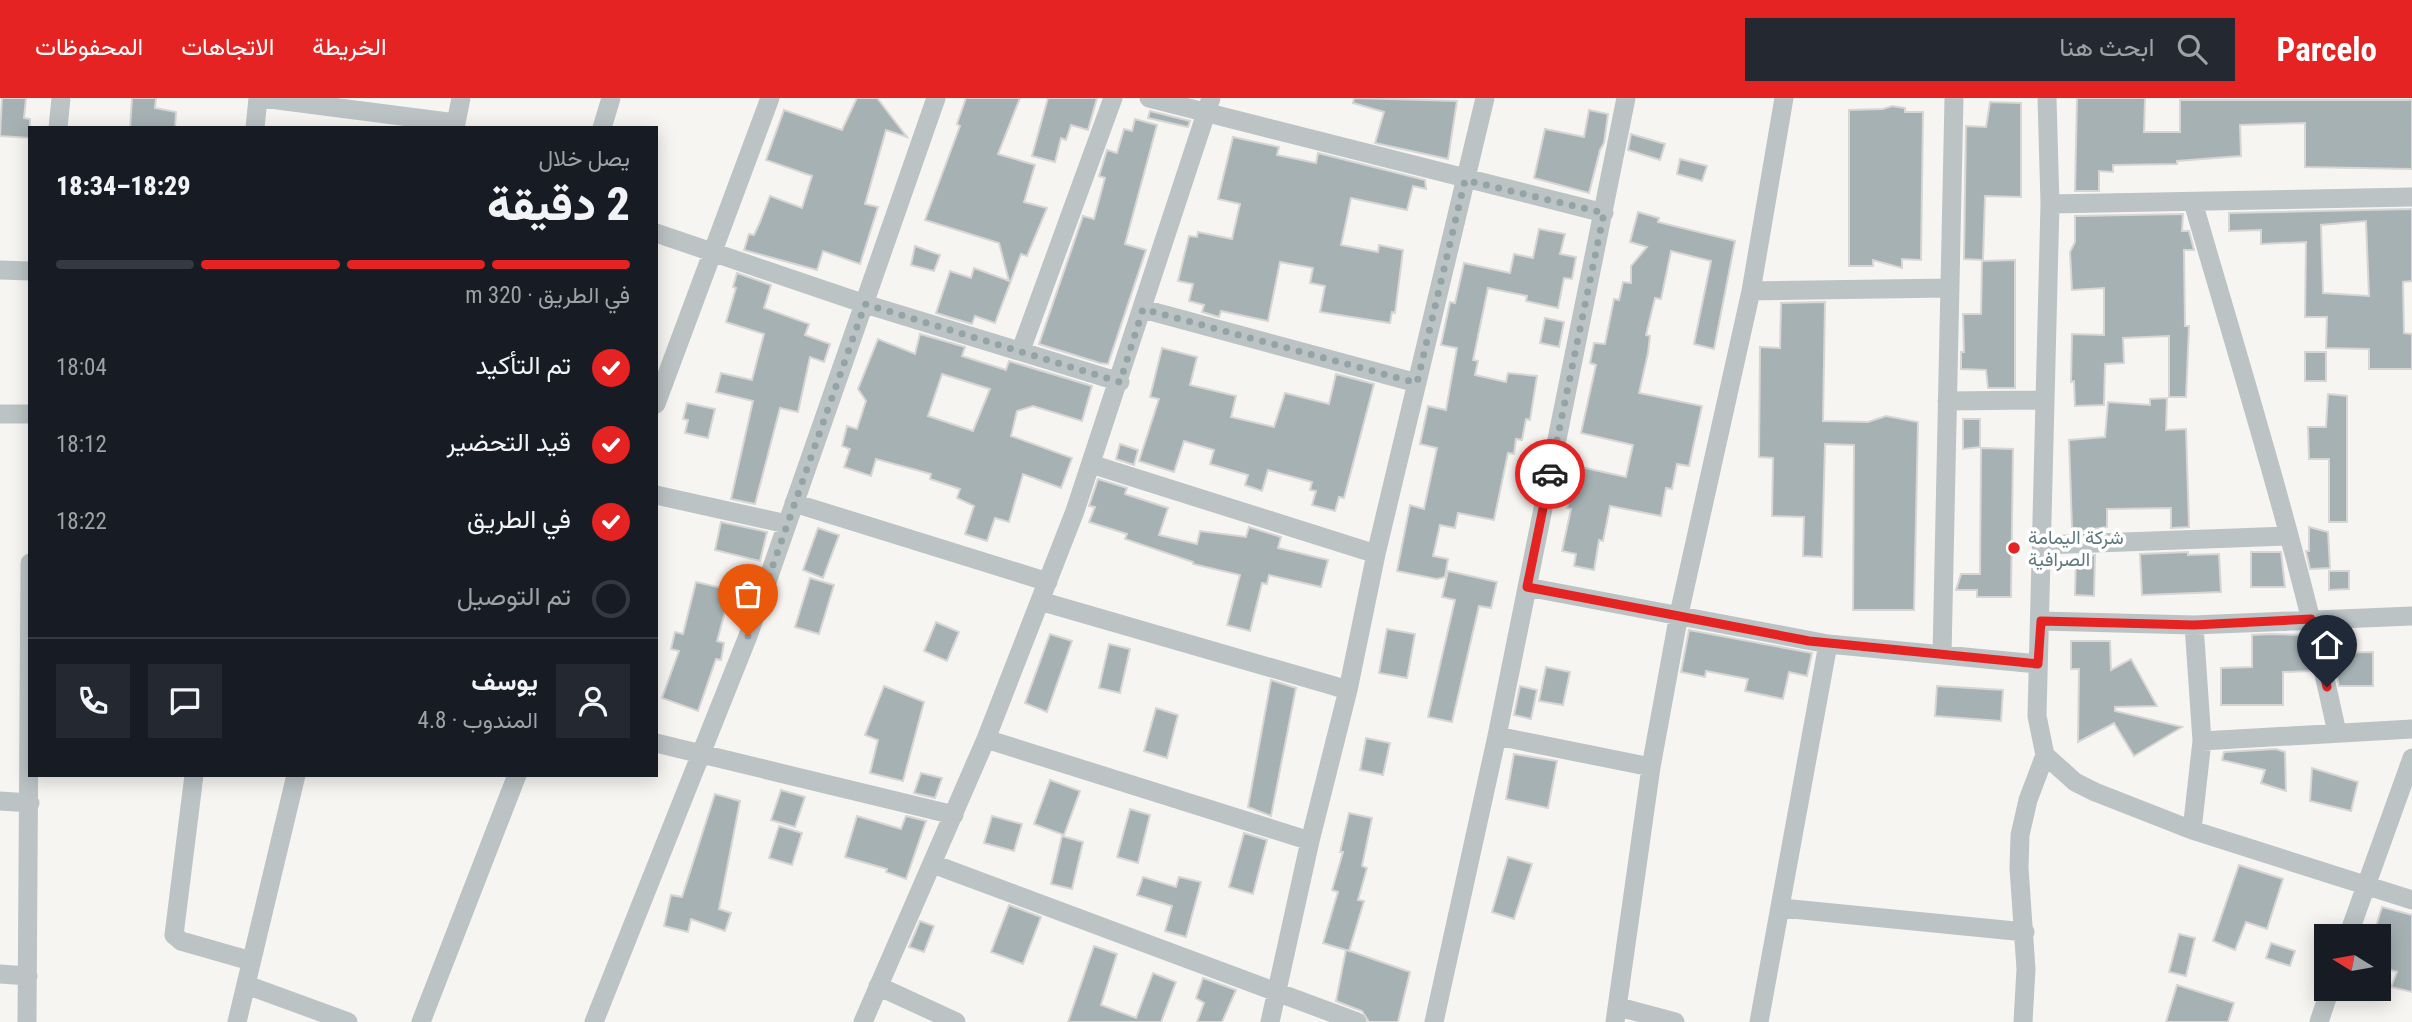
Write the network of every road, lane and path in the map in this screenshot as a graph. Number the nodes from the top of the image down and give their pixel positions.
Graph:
1 (61, 98) edge
2 (260, 98) edge
3 (461, 98) edge
4 (611, 98) edge
5 (770, 98) edge
6 (936, 98) edge
7 (1113, 98) edge
8 (1149, 98) edge
9 (1485, 98) edge
10 (1626, 98) edge
11 (1784, 98) edge
12 (1954, 98) edge
13 (2047, 98) edge
14 (1209, 105) edge
15 (455, 125) edge
16 (58, 126) edge
17 (254, 126) edge
18 (603, 126) edge
19 (1465, 180) junction
20 (2412, 197) edge
21 (2193, 202) junction
22 (2050, 205) junction
23 (1604, 213) junction
24 (658, 234) edge
25 (714, 254) junction
26 (0, 270) edge
27 (28, 271) edge
28 (1949, 288) junction
29 (1751, 291) junction
30 (865, 304) junction
31 (1143, 309) junction
32 (1021, 350) junction
33 (1120, 382) junction
34 (1417, 383) junction
35 (658, 399) edge
36 (2045, 400) junction
37 (1947, 401) junction
38 (0, 414) edge
39 (28, 414) edge
40 (1091, 464) junction
41 (658, 495) edge
42 (794, 503) junction
43 (787, 524) junction
44 (2289, 536) junction
45 (2042, 545) junction
46 (1376, 554) junction
47 (1048, 582) junction
48 (1527, 587) junction
49 (1040, 601) junction
50 (1679, 614) junction
51 (2412, 616) edge
52 (2311, 619) junction
53 (2041, 621) junction
54 (2194, 625) junction
55 (1828, 643) junction
56 (1942, 655) junction
57 (2038, 664) junction
58 (1348, 690) junction
59 (2412, 729) edge
60 (2337, 733) junction
61 (1497, 736) junction
62 (986, 739) junction
63 (2202, 741) junction
64 (658, 743) edge
65 (702, 753) junction
66 (2045, 755) junction
67 (2412, 758) edge
68 (1651, 767) junction
69 (30, 777) edge
70 (194, 777) edge
71 (296, 777) edge
72 (515, 777) edge
73 (2407, 781) edge
74 (0, 801) edge
75 (30, 803) junction
76 (954, 815) junction
77 (2192, 830) junction
78 (1310, 841) junction
79 (933, 864) junction
80 (2365, 885) junction
81 (2412, 900) edge
82 (1782, 908) junction
83 (2352, 924) edge
84 (2025, 932) junction
85 (251, 961) junction
86 (0, 974) edge
87 (28, 976) junction
88 (247, 985) junction
89 (878, 986) junction
90 (1277, 995) junction
91 (2326, 1001) edge
92 (1617, 1014) edge
93 (27, 1022) edge
94 (237, 1022) edge
95 (348, 1022) edge
96 (421, 1022) edge
97 (594, 1022) edge
98 (863, 1022) edge
99 (956, 1022) edge
100 (1270, 1022) edge
101 (1357, 1022) edge
102 (1434, 1022) edge
103 (1675, 1022) edge
104 (1759, 1022) edge
105 (2023, 1022) edge
106 (2319, 1022) edge

1 - 16 street
2 - 15 street
2 - 17 street
3 - 15 street
4 - 18 street
5 - 25 street
6 - 30 street
7 - 32 street
8 - 14 street
9 - 19 street
10 - 23 street
11 - 29 street
12 - 28 street
13 - 22 street
14 - 19 street
14 - 31 street
19 - 23 street
19 - 34 street
20 - 21 street
21 - 22 street
21 - 44 street
22 - 36 street
23 - 48 street
24 - 25 street
25 - 30 street
25 - 35 street
26 - 27 street
28 - 29 street
28 - 37 street
29 - 50 street
30 - 32 street
30 - 42 street
31 - 33 street
31 - 34 street
32 - 33 street
33 - 40 street
34 - 46 street
36 - 37 street
36 - 45 street
37 - 56 street
38 - 39 street
40 - 46 street
40 - 47 street
41 - 43 street
42 - 43 street
42 - 47 street
43 - 65 street
44 - 45 street
44 - 52 street
45 - 53 street
46 - 58 street
47 - 49 street
48 - 50 street
48 - 61 street
49 - 58 street
49 - 62 street
50 - 55 street
50 - 68 street
51 - 52 street
52 - 54 street
52 - 60 street
53 - 54 street
53 - 57 street
54 - 63 street
55 - 56 street
55 - 82 street
56 - 57 street
57 - 66 street
58 - 78 street
59 - 60 street
60 - 63 street
61 - 68 street
61 - 102 street
62 - 76 street
62 - 78 street
63 - 77 street
64 - 65 street
65 - 76 street
65 - 97 street
66 - 77 street
66 - 84 street
67 - 73 street
68 - 92 street
69 - 75 street
70 - 85 street
71 - 85 street
72 - 96 street
73 - 80 street
74 - 75 street
75 - 87 street
76 - 79 street
77 - 80 street
78 - 90 street
79 - 89 street
79 - 90 street
80 - 81 street
80 - 83 street
82 - 84 street
82 - 104 street
84 - 105 street
85 - 88 street
86 - 87 street
87 - 93 street
88 - 94 street
88 - 95 street
89 - 98 street
89 - 99 street
90 - 100 street
90 - 101 street
91 - 106 street
92 - 103 street

